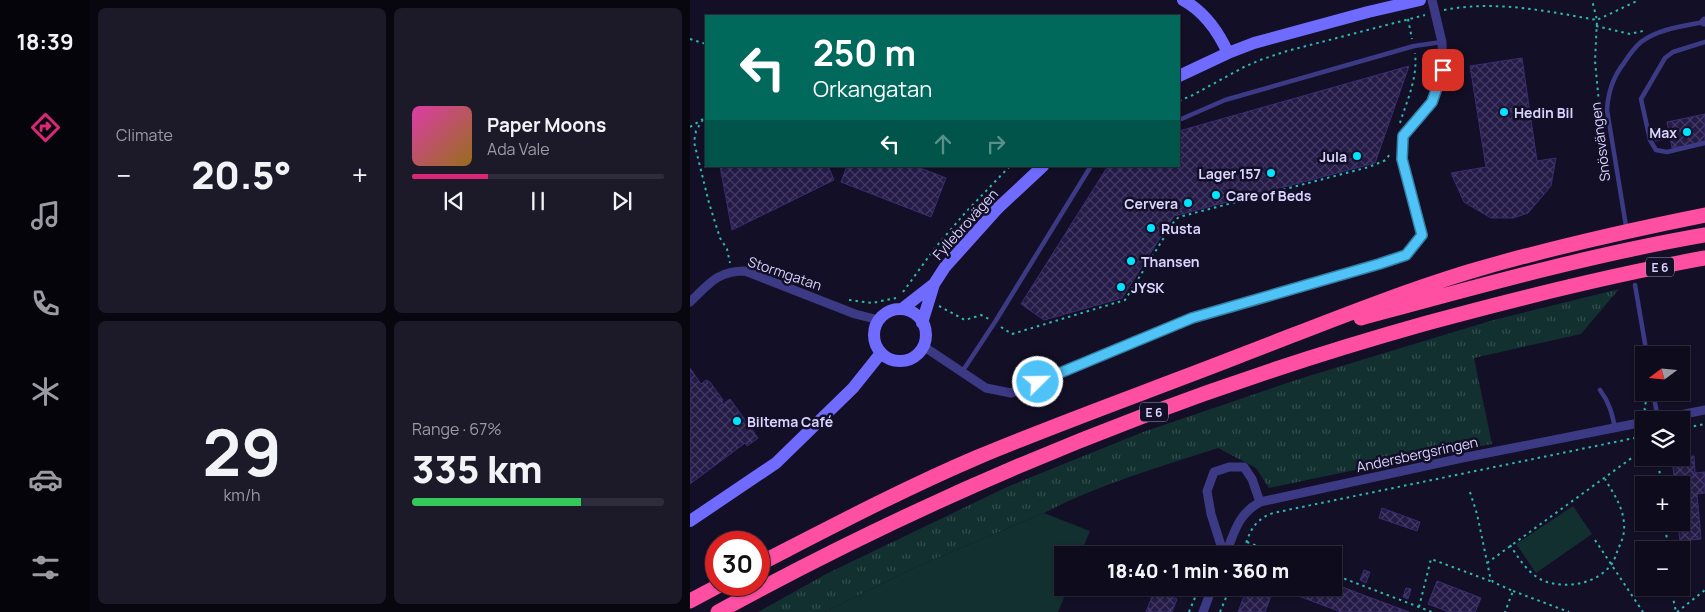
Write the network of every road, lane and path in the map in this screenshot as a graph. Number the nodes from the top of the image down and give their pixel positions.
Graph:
1 (1183, 0) edge
2 (1420, 0) edge
3 (1432, 0) edge
4 (1592, 0) edge
5 (1436, 12) junction
6 (1408, 19) junction
7 (1704, 21) edge
8 (1596, 26) dead end
9 (1648, 29) dead end
10 (690, 39) edge
11 (1442, 42) junction
12 (1705, 42) edge
13 (705, 44) edge
14 (1414, 46) junction
15 (1228, 53) junction
16 (1180, 76) edge
17 (1180, 101) edge
18 (704, 118) joint
19 (1180, 120) edge
20 (690, 126) edge
21 (1398, 127) dead end
22 (1705, 143) edge
23 (1391, 152) dead end
24 (1009, 167) edge
25 (1042, 167) edge
26 (1090, 167) edge
27 (1705, 215) edge
28 (1626, 226) dead end
29 (1705, 235) edge
30 (1705, 258) edge
31 (731, 262) dead end
32 (1635, 285) dead end
33 (907, 287) junction
34 (902, 294) dead end
35 (925, 297) junction
36 (690, 302) edge
37 (900, 303) junction
38 (834, 305) junction
39 (879, 320) junction
40 (995, 322) junction
41 (922, 323) junction
42 (923, 346) junction
43 (1645, 346) edge
44 (881, 353) junction
45 (1238, 357) junction
46 (962, 372) junction
47 (1600, 390) dead end
48 (1705, 410) edge
49 (1690, 412) edge
50 (1635, 423) edge
51 (1705, 424) edge
52 (1690, 427) edge
53 (1615, 428) junction
54 (1635, 438) edge
55 (1635, 456) edge
56 (1605, 479) junction
57 (1470, 492) dead end
58 (1260, 502) junction
59 (690, 521) edge
60 (1595, 540) dead end
61 (1247, 542) junction
62 (1510, 545) junction
63 (1221, 546) edge
64 (1228, 546) edge
65 (1245, 546) edge
66 (1257, 546) edge
67 (770, 558) edge
68 (1487, 563) junction
69 (1612, 565) junction
70 (1342, 578) edge
71 (1493, 582) junction
72 (1705, 590) edge
73 (1513, 591) junction
74 (705, 593) edge
75 (1196, 596) edge
76 (1209, 596) edge
77 (1227, 596) edge
78 (1673, 596) edge
79 (690, 601) edge
80 (1419, 607) junction
81 (718, 612) edge
82 (1189, 612) edge
83 (1203, 612) edge
84 (1220, 612) edge
85 (1432, 612) edge
86 (1505, 612) edge
87 (1569, 612) edge
88 (1643, 612) edge
89 (1677, 612) edge

1 - 15 street
2 - 15 street
3 - 5 street
4 - 5 path
5 - 6 path
5 - 11 street
6 - 14 path
6 - 17 path
7 - 28 lane, Snösvängen
8 - 9 path
10 - 13 path
11 - 14 lane
11 - 46 street
12 - 22 lane
14 - 19 lane
14 - 21 path
15 - 16 street
18 - 20 path
18 - 31 path
23 - 40 path
24 - 33 path
25 - 35 street, Fyllebrovägen
26 - 40 lane
27 - 45 highway
29 - 45 highway, E 6
30 - 81 highway, E 6
32 - 43 lane
33 - 34 path
33 - 35 path
35 - 37 street
35 - 40 path
35 - 41 street, Fyllebrovägen
36 - 38 street, Stormgatan
37 - 38 path
37 - 39 street
37 - 41 street
38 - 39 street, Stormgatan
39 - 44 street
40 - 46 lane
41 - 42 street, Fyllebrovägen
42 - 44 street
42 - 46 street
44 - 59 street
45 - 67 highway, E 6
47 - 53 lane
48 - 49 street, Andersbergsringen
50 - 53 street, Andersbergsringen
51 - 52 path
53 - 58 street, Andersbergsringen
54 - 61 path
55 - 56 path
56 - 62 path
56 - 69 path
57 - 68 path
58 - 63 street
58 - 64 street, Andersbergsringen
60 - 69 path
61 - 65 path
61 - 66 path
62 - 68 path
62 - 69 path
68 - 71 path
69 - 88 path
70 - 80 path
71 - 73 path
71 - 80 path
72 - 89 path
73 - 86 path
73 - 87 path
74 - 79 highway
75 - 82 path
76 - 83 street
77 - 84 path
78 - 89 path
80 - 85 path

